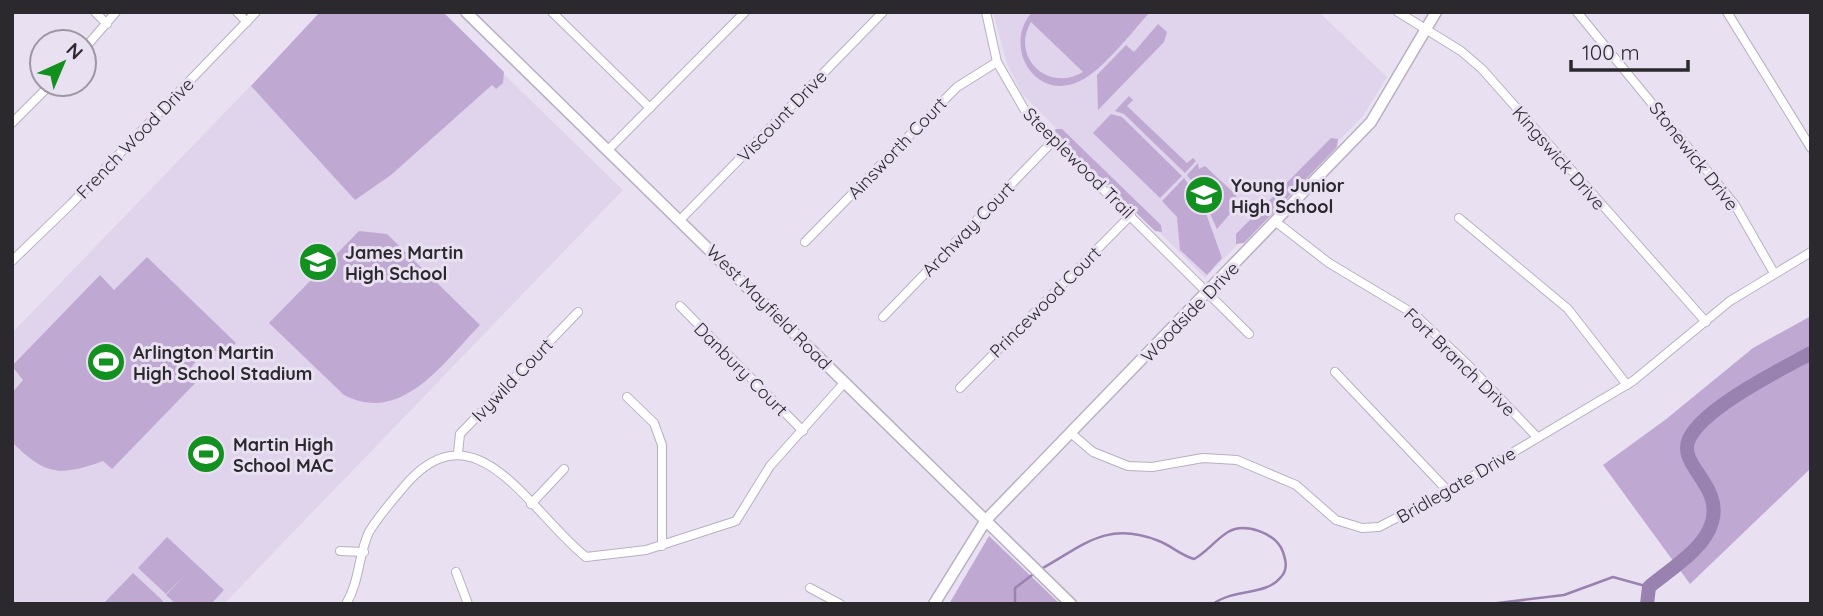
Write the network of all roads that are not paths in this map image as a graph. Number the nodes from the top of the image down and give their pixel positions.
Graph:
1 (95, 12) edge
2 (116, 12) edge
3 (237, 12) edge
4 (256, 12) edge
5 (466, 12) edge
6 (552, 12) edge
7 (745, 12) edge
8 (883, 12) edge
9 (986, 12) edge
10 (1398, 12) edge
11 (1436, 12) edge
12 (1577, 12) edge
13 (1727, 12) edge
14 (247, 22) junction
15 (107, 24) junction
16 (1426, 29) junction
17 (98, 34) edge
18 (997, 62) junction
19 (37, 98) edge
20 (650, 108) junction
21 (12, 123) edge
22 (1053, 141) junction
23 (1811, 148) edge
24 (609, 149) junction
25 (1131, 215) junction
26 (1459, 218) dead end
27 (680, 220) junction
28 (1276, 222) junction
29 (805, 242) dead end
30 (1811, 252) edge
31 (12, 261) edge
32 (1774, 273) junction
33 (1208, 292) junction
34 (680, 306) dead end
35 (578, 312) dead end
36 (883, 317) dead end
37 (1706, 322) junction
38 (1249, 334) dead end
39 (1335, 372) dead end
40 (845, 383) junction
41 (1628, 385) junction
42 (960, 388) dead end
43 (627, 397) dead end
44 (803, 430) junction
45 (1072, 434) junction
46 (1537, 437) junction
47 (458, 453) junction
48 (564, 469) dead end
49 (1448, 491) junction
50 (531, 504) junction
51 (986, 520) junction
52 (662, 546) junction
53 (340, 551) dead end
54 (364, 552) junction
55 (456, 572) dead end
56 (810, 588) dead end
57 (346, 604) edge
58 (468, 604) edge
59 (840, 604) edge
60 (934, 604) edge
61 (1071, 604) edge

1 - 15 street
2 - 15 street
3 - 14 street
4 - 14 street, French Wood Drive
5 - 24 street, West Mayfield Road
6 - 20 street
7 - 20 street
8 - 27 street, Viscount Drive
9 - 18 street, Steeplewood Trail
10 - 16 street, Kingswick Drive
11 - 16 street, Woodside Drive
12 - 32 street, Stonewick Drive
13 - 23 street
14 - 31 street, French Wood Drive
15 - 17 street
16 - 28 street, Woodside Drive
16 - 37 street, Kingswick Drive
18 - 22 street, Steeplewood Trail
18 - 29 street, Ainsworth Court
19 - 21 street
20 - 24 street
22 - 25 street, Steeplewood Trail
22 - 36 street, Archway Court
24 - 27 street, West Mayfield Road
25 - 33 street, Steeplewood Trail
25 - 42 street, Princewood Court
26 - 41 street
27 - 40 street, West Mayfield Road
28 - 33 street, Woodside Drive
28 - 46 street, Fort Branch Drive
30 - 32 street, Bridlegate Drive
32 - 37 street, Bridlegate Drive
33 - 38 street, Steeplewood Trail
33 - 45 street, Woodside Drive
34 - 44 street, Danbury Court
35 - 47 street, Ivywild Court
37 - 41 street, Bridlegate Drive
39 - 49 street
40 - 44 street
40 - 51 street, West Mayfield Road
41 - 46 street, Bridlegate Drive
43 - 52 street
44 - 52 street
45 - 49 street, Bridlegate Drive
45 - 51 street, Woodside Drive
46 - 49 street, Bridlegate Drive
47 - 50 street
47 - 54 street
48 - 50 street
50 - 52 street
51 - 60 street, Woodside Drive
51 - 61 street, West Mayfield Road
53 - 54 street
54 - 57 street
55 - 58 street
56 - 59 street

